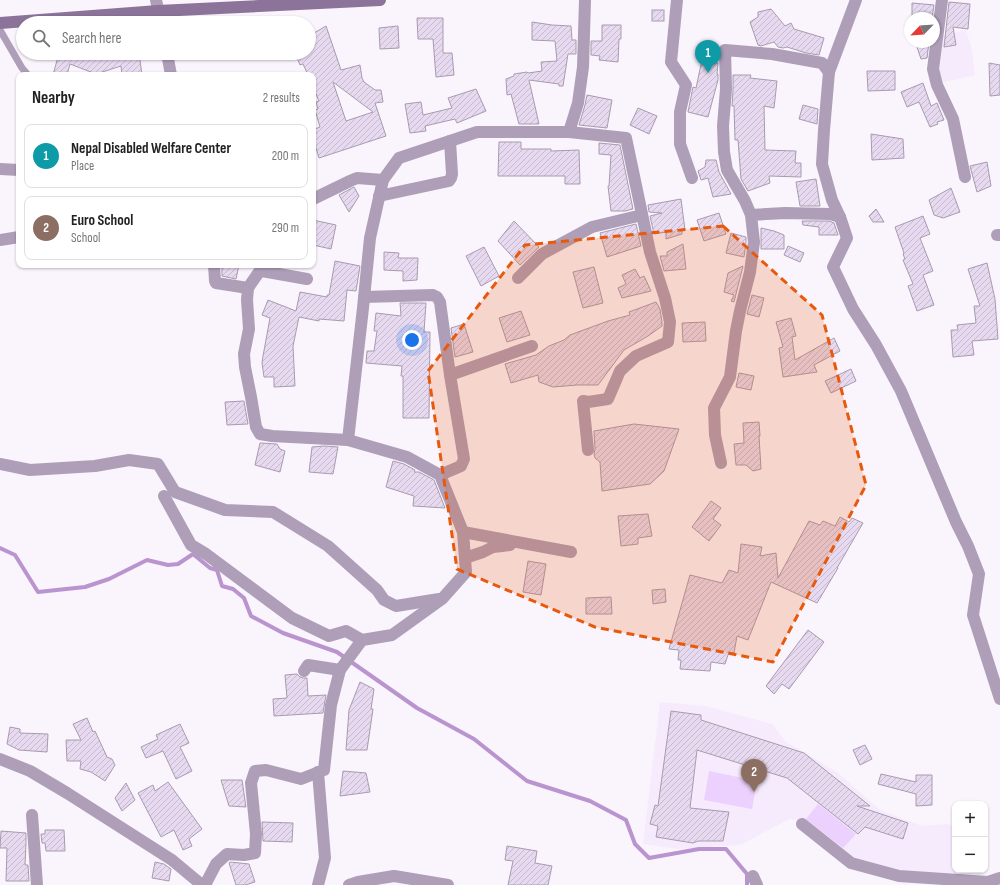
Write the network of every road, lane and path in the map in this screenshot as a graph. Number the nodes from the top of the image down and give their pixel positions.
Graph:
1 (380, 0) edge
2 (585, 0) edge
3 (676, 0) edge
4 (856, 0) edge
5 (942, 0) edge
6 (157, 5) edge
7 (61, 16) edge
8 (159, 16) edge
9 (16, 21) edge
10 (0, 23) edge
11 (0, 30) edge
12 (16, 58) edge
13 (17, 60) edge
14 (168, 60) edge
15 (25, 72) edge
16 (170, 72) edge
17 (829, 72) junction
18 (569, 132) junction
19 (450, 141) junction
20 (0, 169) edge
21 (16, 170) edge
22 (965, 177) dead end
23 (692, 178) dead end
24 (383, 180) junction
25 (380, 196) junction
26 (316, 198) edge
27 (642, 215) junction
28 (751, 215) junction
29 (840, 217) junction
30 (16, 237) edge
31 (0, 240) edge
32 (214, 268) edge
33 (518, 278) dead end
34 (307, 279) dead end
35 (248, 288) junction
36 (364, 297) junction
37 (532, 346) dead end
38 (450, 375) junction
39 (348, 440) junction
40 (588, 450) dead end
41 (721, 463) dead end
42 (0, 464) edge
43 (440, 475) junction
44 (164, 496) dead end
45 (463, 532) junction
46 (519, 543) junction
47 (571, 552) dead end
48 (465, 558) junction
49 (442, 599) junction
50 (362, 640) junction
51 (342, 668) junction
52 (304, 671) dead end
53 (1000, 699) edge
54 (0, 758) edge
55 (318, 772) junction
56 (32, 815) dead end
57 (802, 824) dead end
58 (992, 882) edge
59 (37, 885) edge
60 (202, 885) edge
61 (205, 885) edge
62 (318, 885) edge
63 (349, 885) edge
64 (448, 885) edge

1 - 6 main road
2 - 18 street
3 - 23 street
4 - 17 street
5 - 22 street
6 - 7 main road
6 - 8 street
9 - 10 main road
11 - 12 lane
13 - 15 lane
14 - 16 street
17 - 28 street
17 - 29 street
18 - 19 street
18 - 27 street
19 - 24 street
19 - 25 street
20 - 21 street
24 - 25 street
24 - 26 street
25 - 36 street
27 - 33 street
27 - 40 street
28 - 29 street
28 - 41 street
29 - 53 street
30 - 31 street
32 - 35 street
34 - 35 street
35 - 39 street
36 - 38 street
36 - 39 street
37 - 38 street
38 - 43 street
39 - 43 street
42 - 49 street
43 - 45 street
44 - 50 street
45 - 46 street
45 - 48 street
46 - 47 street
46 - 48 street
48 - 49 street
49 - 50 street
50 - 51 street
51 - 52 street
51 - 55 street
54 - 60 street
55 - 61 street
55 - 62 street
56 - 59 street
57 - 58 street
63 - 64 street

